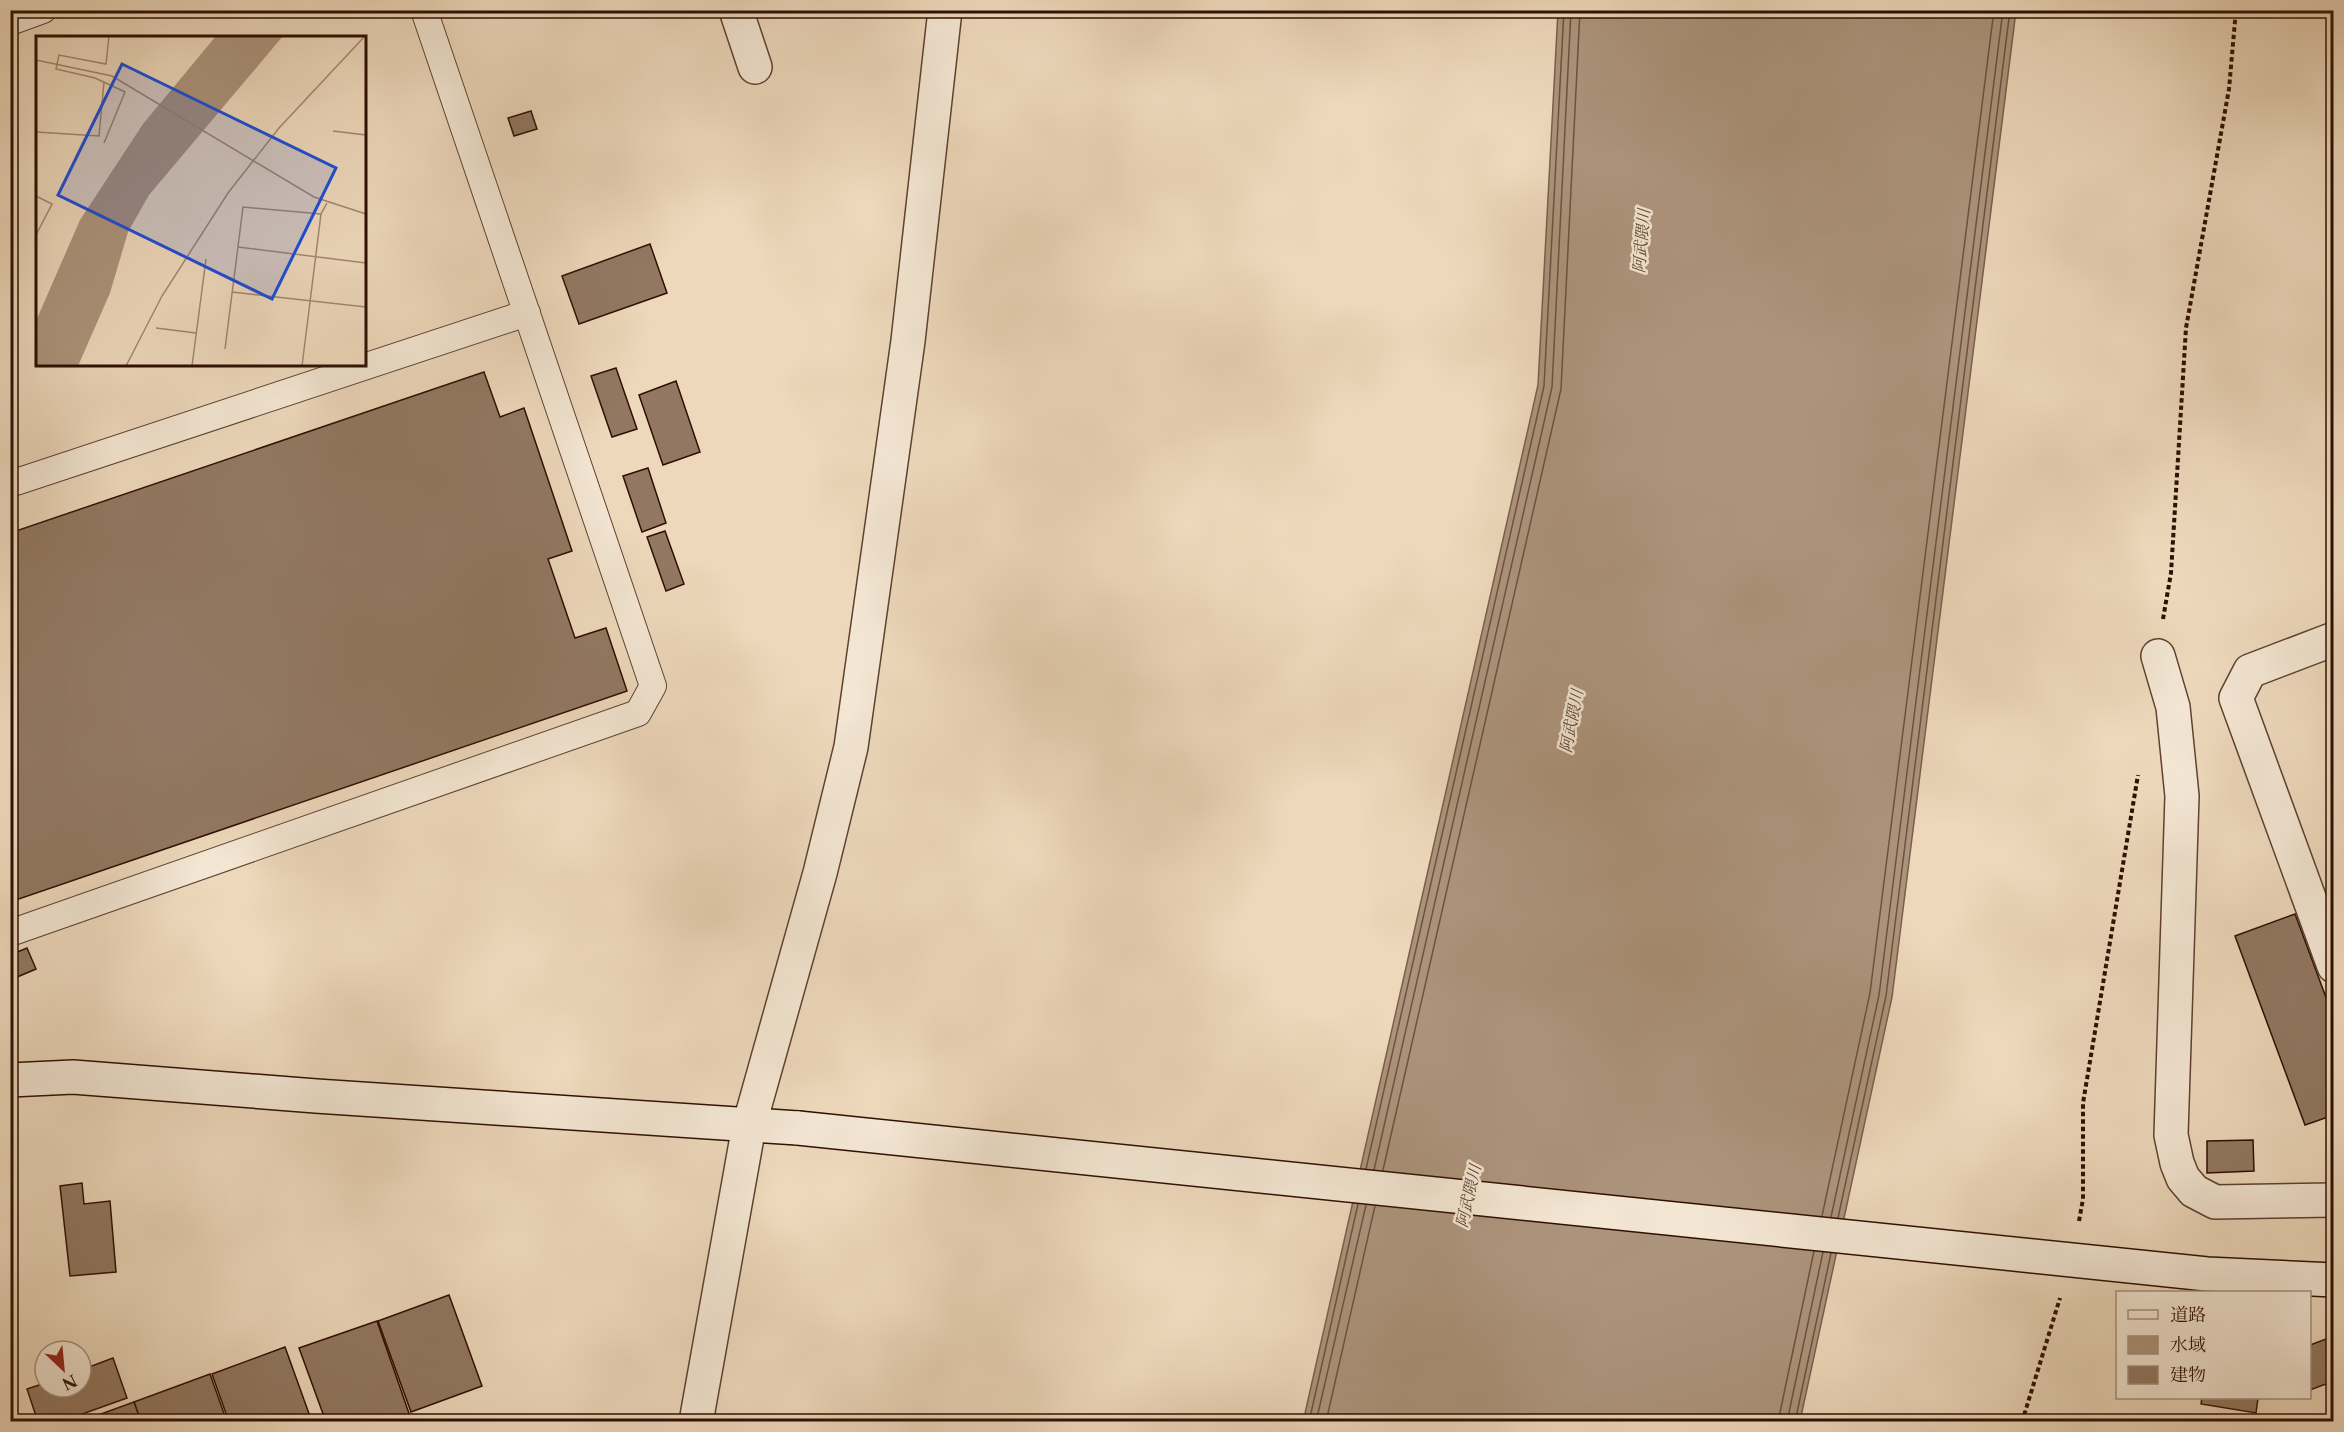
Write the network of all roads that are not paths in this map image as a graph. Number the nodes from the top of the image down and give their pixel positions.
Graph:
1 (43, 10) edge
2 (424, 10) edge
3 (736, 10) edge
4 (945, 10) edge
5 (10, 22) edge
6 (755, 67) dead end
7 (527, 314) junction
8 (10, 484) edge
9 (2334, 639) edge
10 (2158, 656) dead end
11 (10, 933) edge
12 (2334, 966) edge
13 (10, 1080) edge
14 (749, 1126) junction
15 (2334, 1200) edge
16 (2334, 1280) edge
17 (696, 1422) edge

1 - 5 lane
2 - 7 lane
3 - 6 street
4 - 14 street
7 - 8 lane
7 - 11 lane
9 - 12 street
10 - 15 street
13 - 14 street
14 - 16 street, bridge
14 - 17 street

